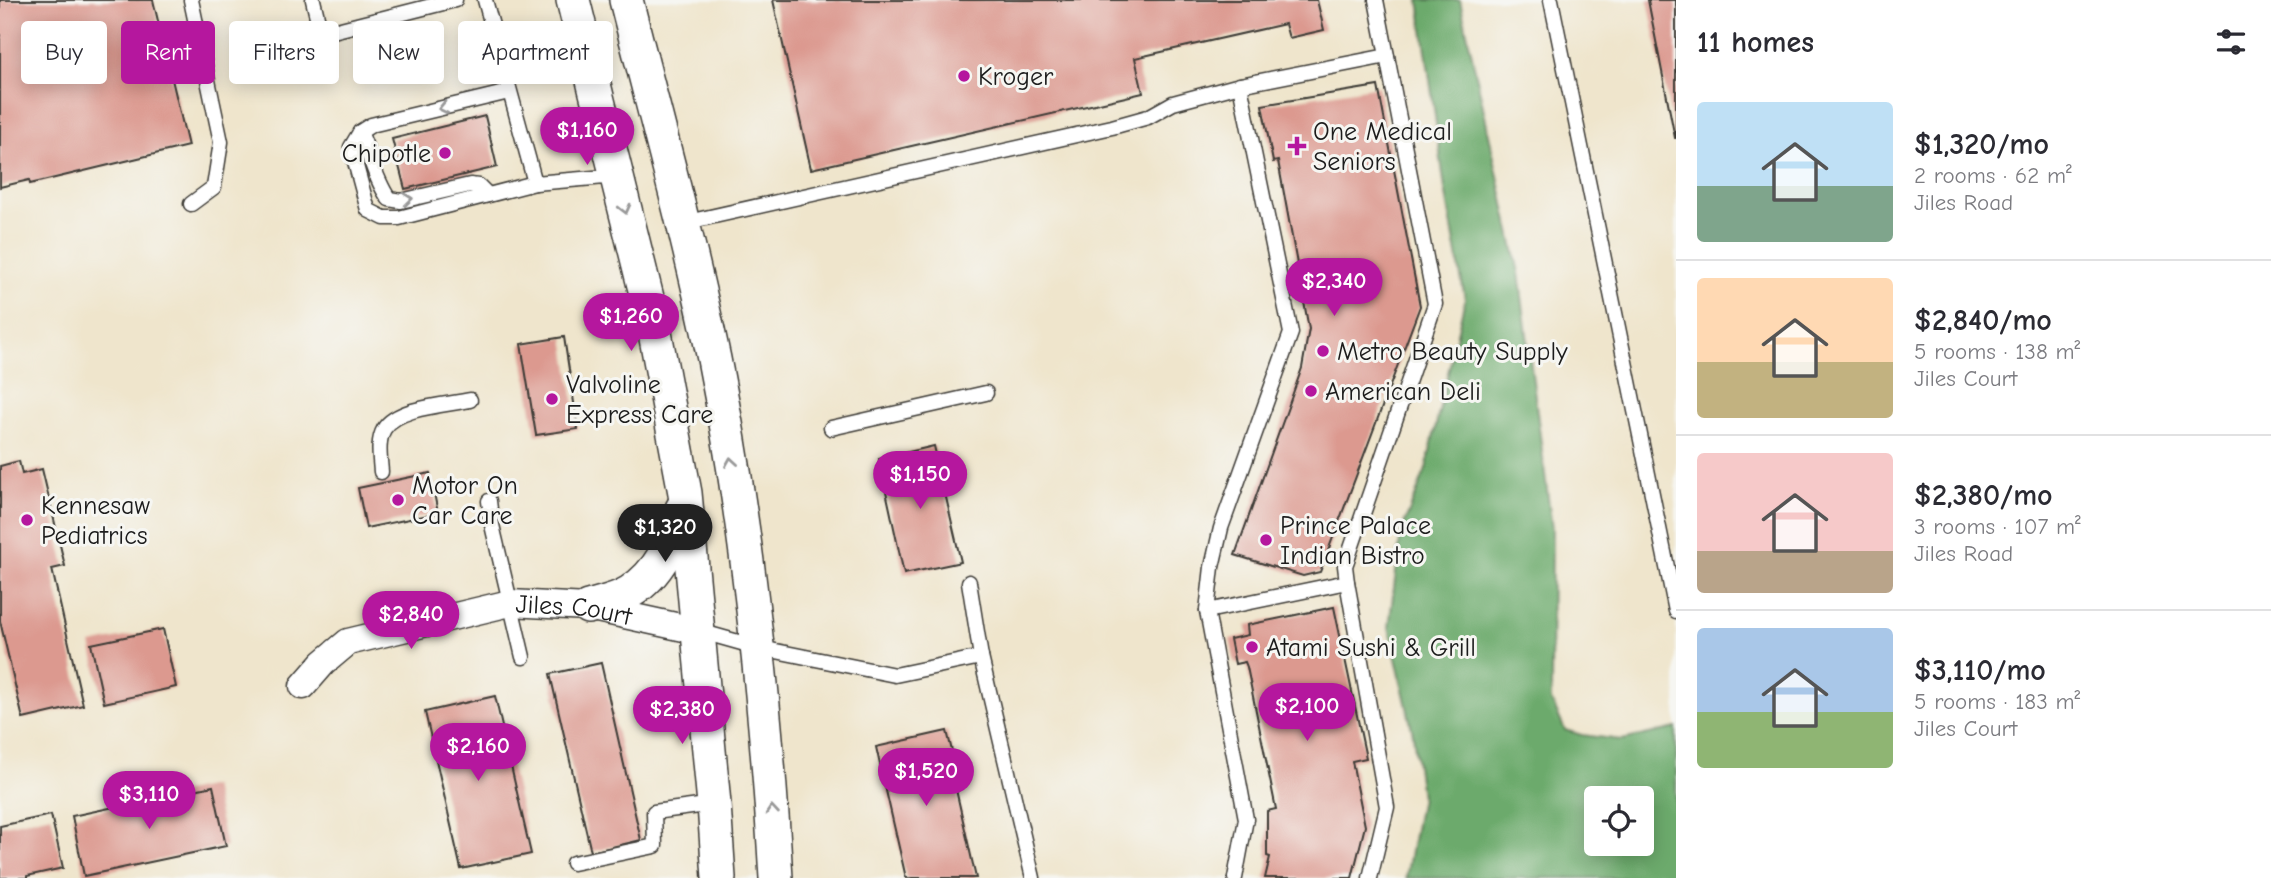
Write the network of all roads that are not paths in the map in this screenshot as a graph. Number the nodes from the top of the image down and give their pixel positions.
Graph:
1 (191, 0) edge
2 (313, 0) edge
3 (415, 0) edge
4 (455, 0) edge
5 (485, 0) edge
6 (573, 0) edge
7 (626, 0) edge
8 (1376, 0) edge
9 (1550, 0) edge
10 (370, 21) edge
11 (374, 21) edge
12 (353, 26) edge
13 (1387, 56) junction
14 (1240, 85) junction
15 (509, 92) junction
16 (360, 132) junction
17 (617, 176) junction
18 (534, 183) junction
19 (488, 195) junction
20 (191, 204) dead end
21 (683, 223) junction
22 (986, 393) dead end
23 (470, 400) dead end
24 (831, 428) dead end
25 (381, 472) dead end
26 (685, 493) junction
27 (489, 501) dead end
28 (969, 582) dead end
29 (1347, 582) junction
30 (510, 603) junction
31 (588, 607) junction
32 (1207, 611) junction
33 (1676, 611) edge
34 (698, 631) junction
35 (756, 647) junction
36 (523, 657) dead end
37 (981, 657) junction
38 (303, 686) dead end
39 (714, 804) junction
40 (573, 863) dead end
41 (719, 878) edge
42 (776, 878) edge
43 (1033, 878) edge
44 (1236, 878) edge
45 (1370, 878) edge

1 - 20 lane
2 - 12 lane
3 - 10 lane
4 - 11 lane
5 - 15 lane
6 - 17 street
7 - 21 street
8 - 13 lane
9 - 33 lane
13 - 14 lane
13 - 29 lane
14 - 21 lane
14 - 32 lane
15 -> 16 lane
15 - 18 lane
16 -> 19 lane
16 - 19 lane
17 - 18 lane
17 -> 26 street
18 - 19 lane
35 -> 21 street
22 - 24 lane
23 - 25 lane
26 - 31 street
26 - 34 street
27 - 30 lane
28 - 37 lane
29 - 32 lane
29 - 45 lane
30 - 31 street, Jiles Court
30 - 36 lane
30 - 38 street, Jiles Court
31 - 34 street, Jiles Court
32 - 44 lane
34 - 35 lane
34 - 39 street
35 - 37 lane
42 -> 35 street
37 - 43 lane
39 - 40 lane
39 - 41 street

